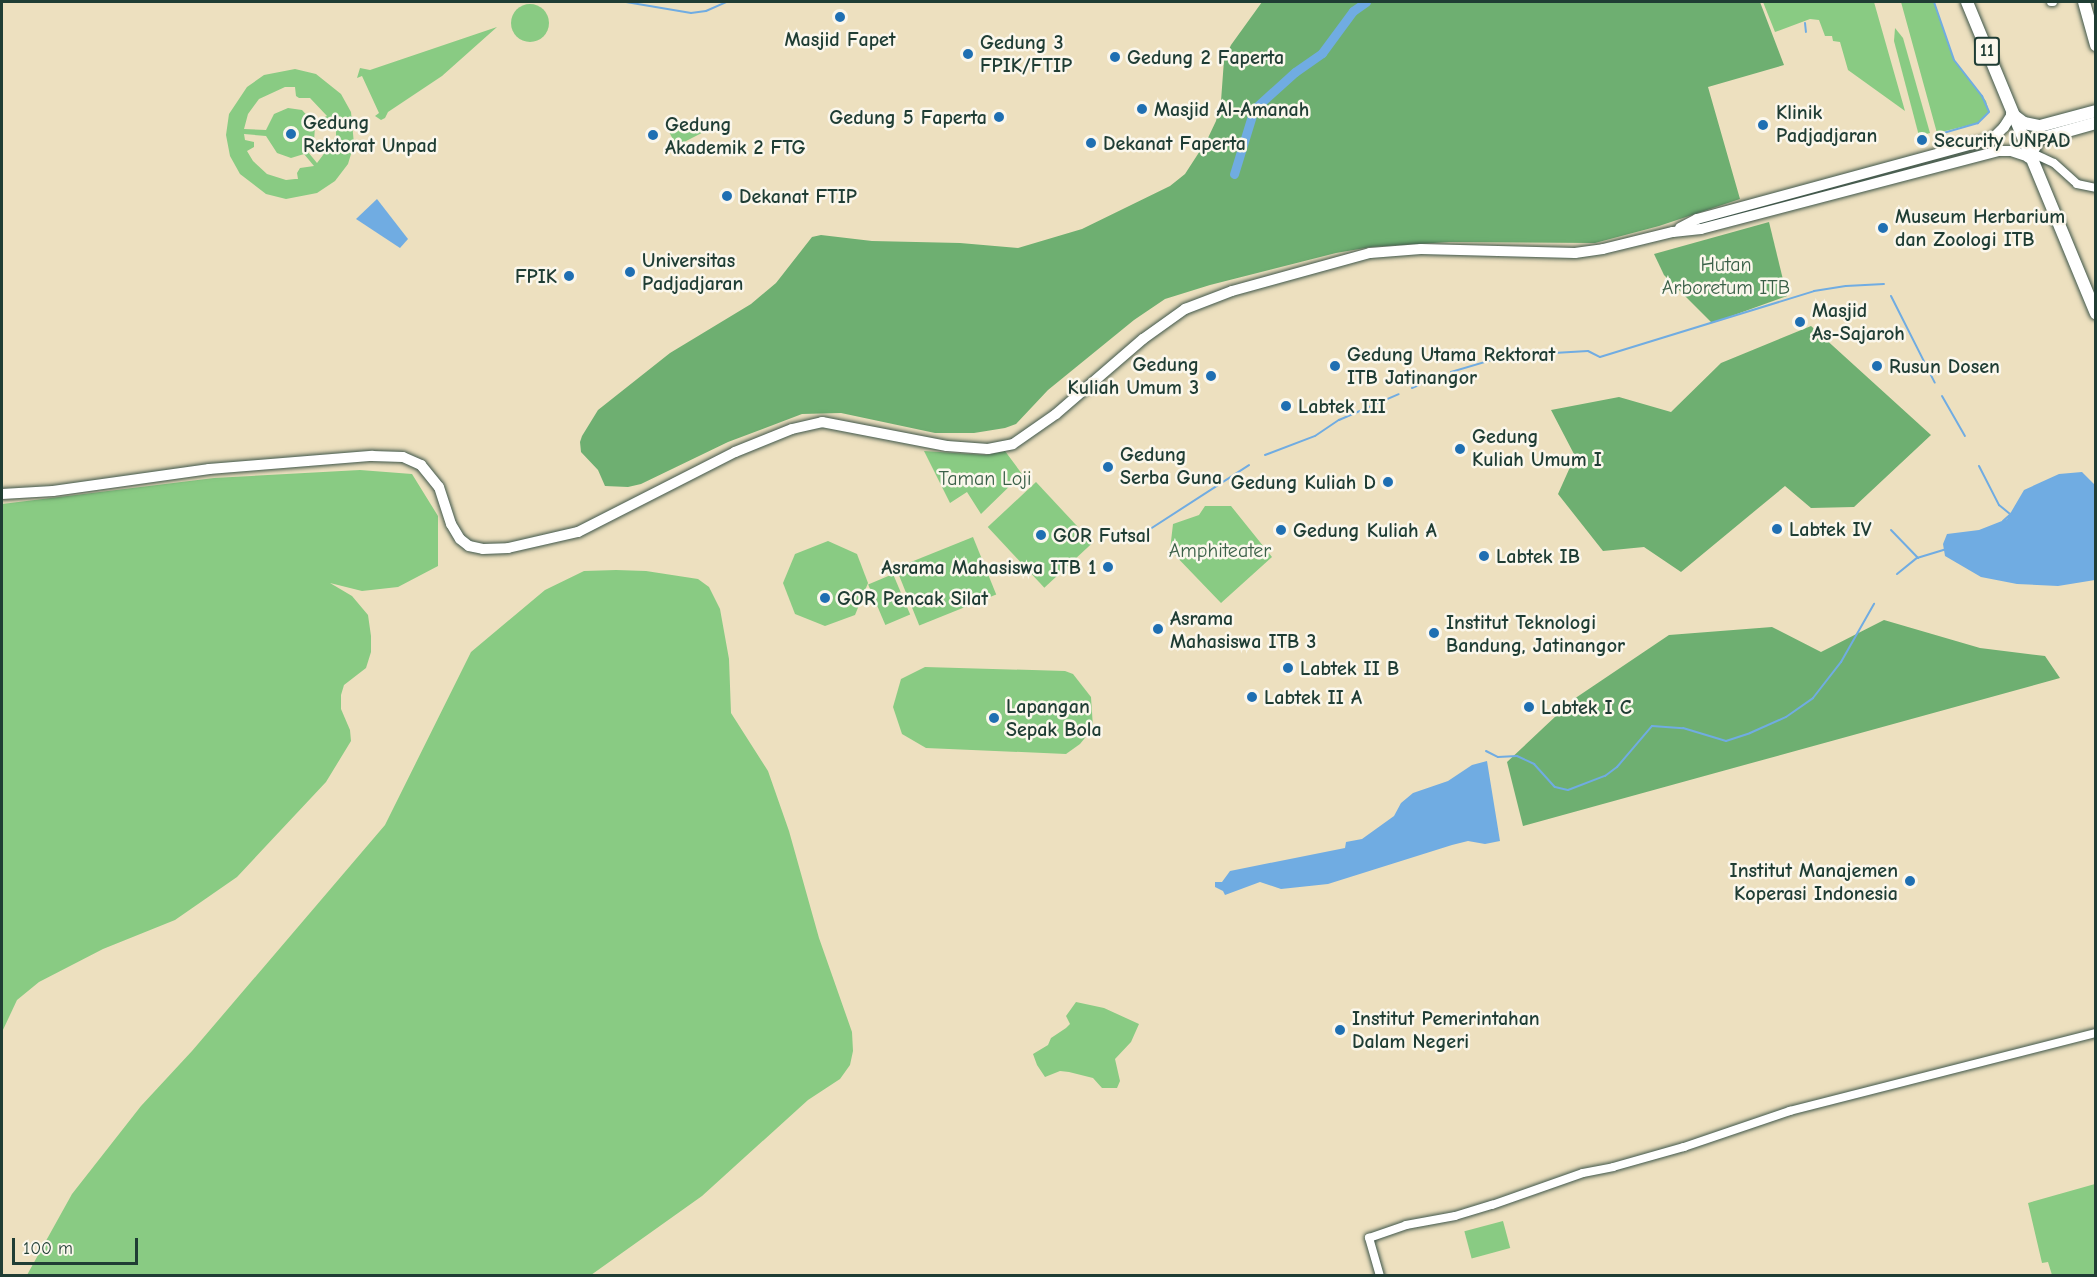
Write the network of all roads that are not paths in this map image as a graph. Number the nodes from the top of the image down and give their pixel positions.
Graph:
1 (1966, 2) edge
2 (2084, 2) edge
3 (2096, 45) edge
4 (2096, 111) edge
5 (2012, 114) junction
6 (2096, 123) edge
7 (2029, 153) junction
8 (1921, 157) junction
9 (1924, 169) junction
10 (2096, 188) edge
11 (1673, 232) junction
12 (2096, 313) edge
13 (2, 494) edge
14 (2096, 1033) edge
15 (1380, 1275) edge

1 - 5 highway, 11
2 - 3 highway
4 - 5 highway
5 - 7 highway, 11
5 - 8 main road
6 - 7 highway
7 - 9 main road
7 - 10 street
7 - 12 highway, 11
8 - 9 street
8 - 11 main road
9 - 11 main road
11 - 13 main road
14 - 15 street

